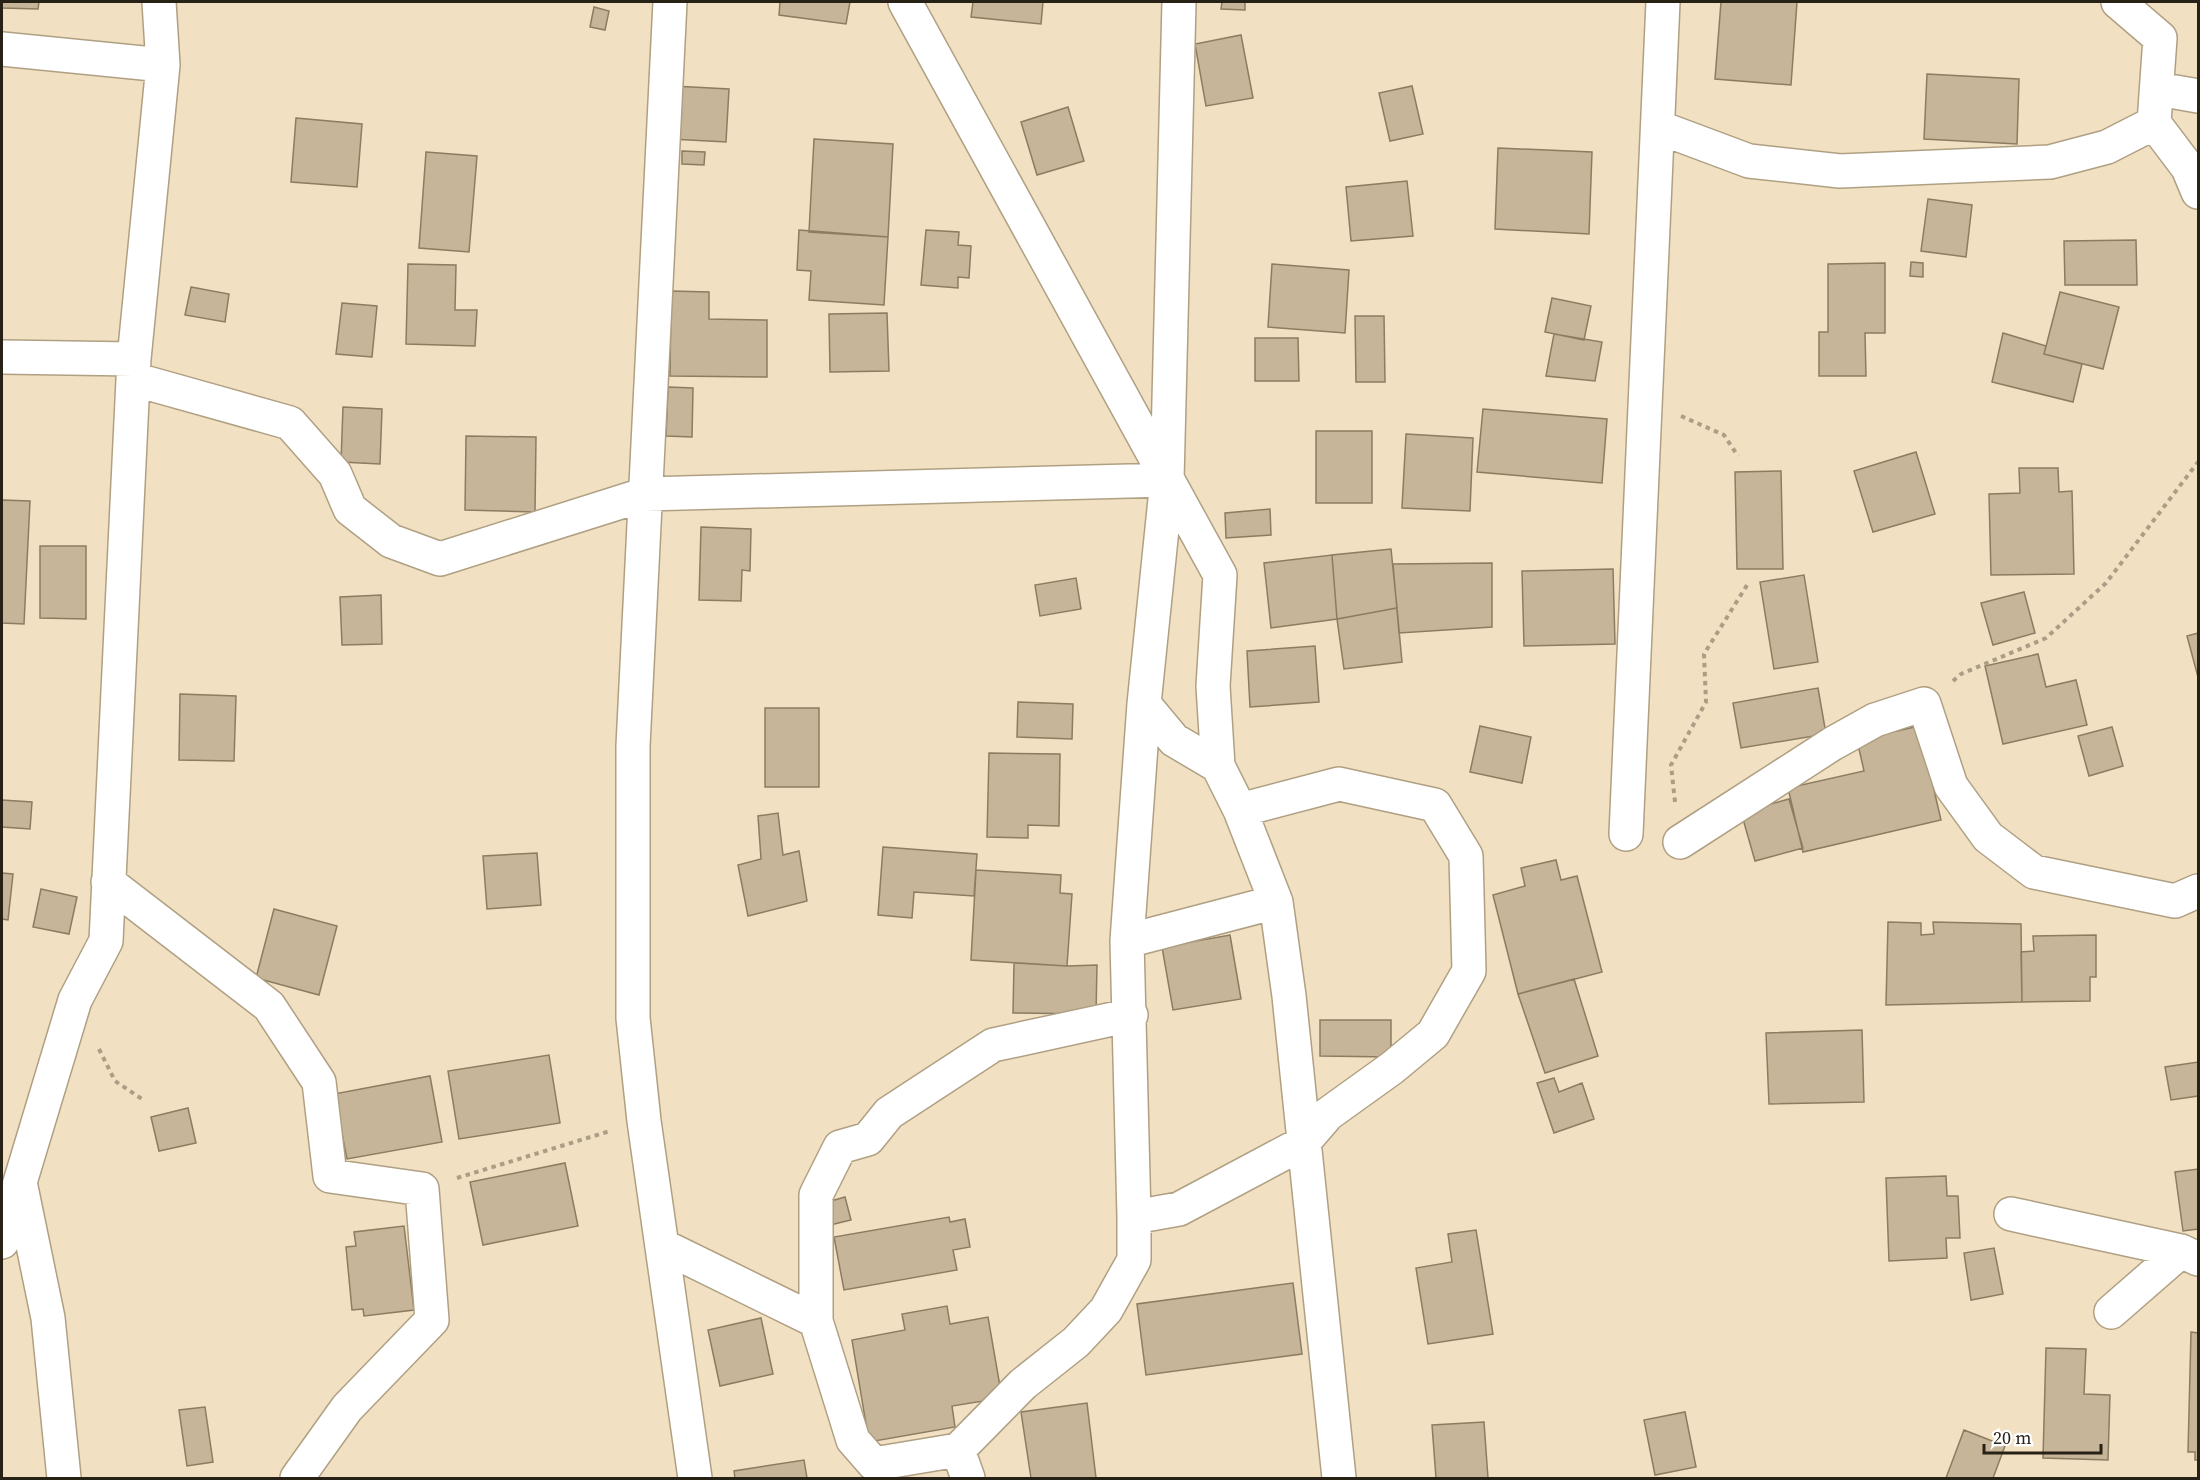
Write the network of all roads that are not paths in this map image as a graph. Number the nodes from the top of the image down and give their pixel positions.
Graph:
1 (159, 2) edge
2 (670, 2) edge
3 (905, 2) edge
4 (1179, 2) edge
5 (1663, 2) edge
6 (2118, 2) edge
7 (2, 49) edge
8 (163, 65) junction
9 (2158, 89) junction
10 (2199, 96) edge
11 (2154, 123) junction
12 (1658, 127) junction
13 (2199, 192) edge
14 (2, 357) edge
15 (133, 369) junction
16 (1167, 480) junction
17 (646, 494) junction
18 (1144, 704) junction
19 (1218, 766) junction
20 (1240, 810) junction
21 (1626, 834) dead end
22 (1680, 842) road end
23 (108, 882) junction
24 (2199, 891) edge
25 (1276, 902) junction
26 (1128, 941) junction
27 (1131, 1015) junction
28 (1303, 1143) junction
29 (11, 1184) edge
30 (2011, 1214) dead end
31 (1134, 1217) junction
32 (2, 1242) edge
33 (663, 1246) junction
34 (2190, 1255) edge
35 (2111, 1312) dead end
36 (816, 1321) junction
37 (963, 1464) edge
38 (64, 1479) edge
39 (297, 1479) edge
40 (695, 1479) edge
41 (1339, 1479) edge

1 - 8 street
2 - 17 street
3 - 16 street
4 - 16 street
5 - 12 street
6 - 9 street
7 - 8 street
8 - 15 street
9 - 10 street
9 - 11 street
11 - 12 street
11 - 13 street
12 - 21 street
14 - 15 street
15 - 17 street
15 - 23 street
16 - 17 street
16 - 18 street
16 - 19 street
17 - 33 street
18 - 19 street
18 - 26 street
19 - 20 street
20 - 25 street
20 - 28 street
22 - 24 street
23 - 29 street
23 - 39 street
25 - 26 street
25 - 28 street
26 - 27 street
27 - 31 street
27 - 36 street
28 - 31 street
28 - 41 street
29 - 32 street
29 - 38 street
30 - 34 street
31 - 37 street
33 - 36 street
33 - 40 street
34 - 35 street
36 - 37 street

